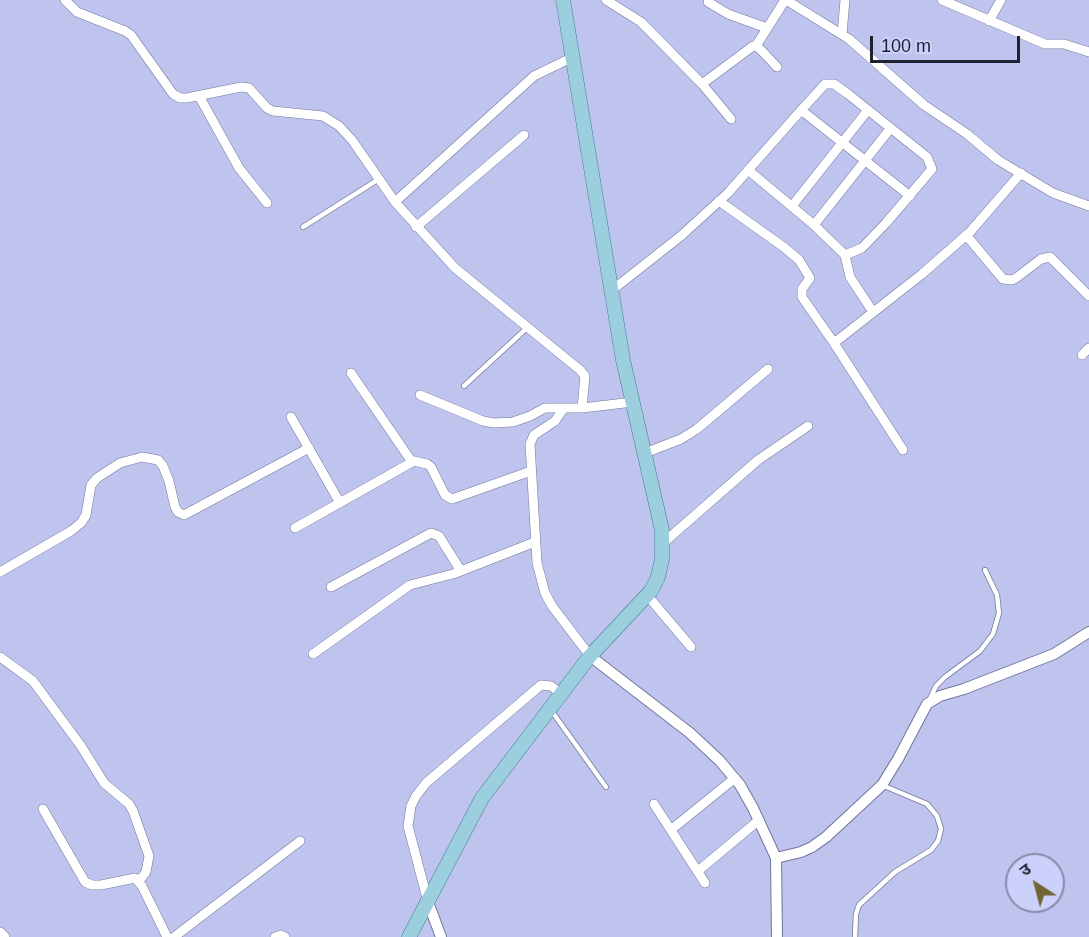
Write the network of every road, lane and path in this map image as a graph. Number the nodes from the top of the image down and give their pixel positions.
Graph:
1 (64, 0) edge
2 (563, 0) edge
3 (606, 0) edge
4 (785, 0) edge
5 (845, 0) edge
6 (942, 0) edge
7 (1001, 0) edge
8 (708, 2) dead end
9 (989, 21) junction
10 (768, 28) junction
11 (842, 34) junction
12 (756, 45) junction
13 (1089, 52) edge
14 (573, 57) junction
15 (777, 66) dead end
16 (702, 84) junction
17 (199, 96) junction
18 (801, 110) junction
19 (868, 110) junction
20 (731, 119) dead end
21 (890, 129) junction
22 (524, 135) dead end
23 (843, 143) junction
24 (866, 161) junction
25 (748, 170) junction
26 (1021, 173) junction
27 (380, 179) junction
28 (910, 196) junction
29 (719, 201) junction
30 (395, 202) junction
31 (267, 203) dead end
32 (792, 206) junction
33 (1089, 206) edge
34 (814, 225) junction
35 (416, 226) junction
36 (303, 227) dead end
37 (966, 235) junction
38 (845, 255) junction
39 (611, 291) junction
40 (1089, 296) edge
41 (873, 312) junction
42 (528, 327) junction
43 (834, 343) junction
44 (768, 369) dead end
45 (351, 373) dead end
46 (464, 386) dead end
47 (420, 394) dead end
48 (633, 402) junction
49 (564, 408) junction
50 (582, 408) junction
51 (291, 417) dead end
52 (808, 426) dead end
53 (309, 448) junction
54 (903, 450) dead end
55 (645, 453) junction
56 (412, 462) junction
57 (531, 471) junction
58 (340, 503) junction
59 (295, 528) dead end
60 (535, 542) junction
61 (662, 544) junction
62 (985, 570) dead end
63 (461, 571) junction
64 (0, 572) edge
65 (331, 587) dead end
66 (647, 595) junction
67 (1089, 632) edge
68 (691, 647) dead end
69 (313, 654) dead end
70 (590, 656) junction
71 (0, 657) edge
72 (560, 693) junction
73 (927, 704) junction
74 (549, 708) junction
75 (735, 778) junction
76 (882, 785) junction
77 (606, 787) dead end
78 (654, 804) dead end
79 (44, 809) dead end
80 (759, 820) junction
81 (672, 829) junction
82 (300, 841) dead end
83 (776, 858) junction
84 (698, 871) junction
85 (139, 881) junction
86 (705, 883) dead end
87 (428, 902) junction
88 (0, 932) edge
89 (5, 937) edge
90 (167, 937) edge
91 (174, 937) edge
92 (275, 937) edge
93 (285, 937) edge
94 (409, 937) edge
95 (441, 937) edge
96 (777, 937) edge
97 (855, 937) edge

1 - 17 street
2 - 14 main road
3 - 16 street
4 - 10 street
4 - 11 street
5 - 11 street
6 - 9 street
7 - 9 street
8 - 10 street
9 - 13 street
10 - 12 street
11 - 26 street
12 - 15 street
12 - 16 street
14 - 30 street
14 - 39 main road
16 - 20 street
17 - 27 street
17 - 31 street
18 - 19 street
18 - 23 street
18 - 25 street
19 - 21 street
19 - 23 street
21 - 24 street
21 - 28 street
22 - 35 street
23 - 24 street
23 - 32 street
24 - 28 street
24 - 34 street
25 - 29 street
25 - 32 street
26 - 33 street
26 - 37 street
27 - 30 street
27 - 36 lane
28 - 38 street
29 - 39 street
29 - 43 street
30 - 35 street
32 - 34 street
34 - 38 street
35 - 42 street
37 - 40 street
37 - 41 street
38 - 41 street
39 - 48 main road
41 - 43 street
42 - 46 lane
42 - 50 street
43 - 54 street
44 - 55 street
45 - 56 street
47 - 49 street
48 - 50 street
48 - 55 main road
49 - 50 street
49 - 57 street
51 - 53 street
52 - 61 street
53 - 58 street
53 - 64 street
55 - 61 main road
56 - 57 street
56 - 58 street
57 - 60 street
58 - 59 street
60 - 63 street
60 - 70 street
61 - 66 main road
62 - 73 lane
63 - 65 street
63 - 69 street
66 - 68 street
66 - 70 main road
67 - 73 street
70 - 72 main road
70 - 75 street
71 - 85 street
72 - 74 main road
72 - 87 street
73 - 76 street
74 - 77 lane
74 - 87 main road
75 - 80 street
75 - 81 street
76 - 83 street
76 - 97 lane
78 - 81 street
79 - 85 street
80 - 83 street
80 - 84 street
81 - 84 street
82 - 91 street
83 - 96 street
84 - 86 street
85 - 90 street
87 - 94 main road
87 - 95 street
88 - 89 street
92 - 93 street

